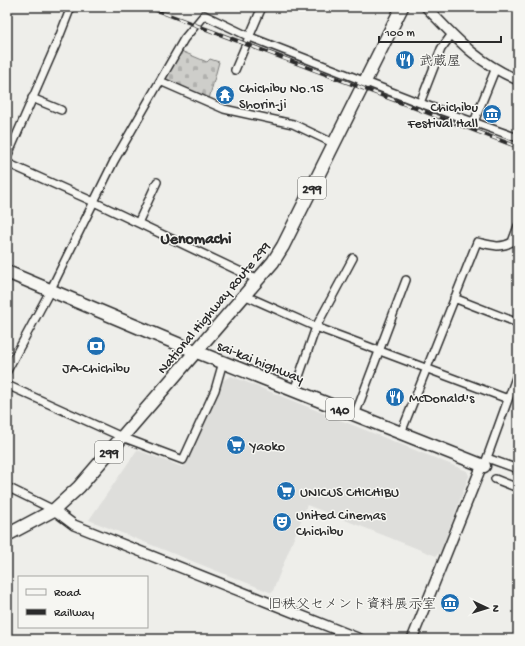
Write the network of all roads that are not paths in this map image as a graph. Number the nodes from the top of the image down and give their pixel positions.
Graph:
1 (70, 7) edge
2 (262, 7) edge
3 (402, 7) edge
4 (426, 7) edge
5 (452, 34) junction
6 (250, 37) junction
7 (235, 70) dead end
8 (495, 70) junction
9 (518, 80) edge
10 (160, 81) junction
11 (364, 82) junction
12 (32, 98) junction
13 (420, 103) junction
14 (61, 110) dead end
15 (474, 122) junction
16 (518, 138) edge
17 (335, 144) junction
18 (7, 157) edge
19 (7, 163) edge
20 (157, 182) dead end
21 (94, 202) junction
22 (138, 223) junction
23 (518, 226) edge
24 (516, 237) edge
25 (353, 258) dead end
26 (7, 272) edge
27 (258, 280) junction
28 (406, 280) dead end
29 (50, 291) junction
30 (244, 296) junction
31 (454, 298) junction
32 (518, 323) edge
33 (316, 327) junction
34 (380, 350) junction
35 (197, 352) junction
36 (223, 362) junction
37 (428, 369) junction
38 (7, 371) edge
39 (518, 372) edge
40 (7, 385) edge
41 (294, 391) junction
42 (515, 392) edge
43 (508, 399) junction
44 (355, 415) junction
45 (401, 433) junction
46 (122, 437) junction
47 (484, 463) junction
48 (518, 469) edge
49 (496, 479) dead end
50 (7, 487) edge
51 (518, 488) edge
52 (54, 510) junction
53 (7, 536) edge
54 (360, 639) edge
55 (412, 639) edge

1 - 12 street
2 - 6 street
3 - 11 highway, National Highway Route 299 / 299
4 - 5 street
5 - 8 street
5 - 13 street
6 - 7 street
6 - 10 street
6 - 11 street
8 - 9 street
8 - 15 street
10 - 17 street
10 - 21 street
11 - 13 street
11 - 17 highway, National Highway Route 299 / 299
12 - 14 street
12 - 18 street
13 - 15 street
15 - 16 street
17 - 27 highway, National Highway Route 299 / 299
19 - 21 street
20 - 22 street
21 - 22 street
21 - 29 street
22 - 27 street
23 - 24 street
24 - 31 street
25 - 33 street
26 - 29 highway, sai-kai highway / 140
27 - 30 highway, National Highway Route 299 / 299
28 - 34 street
29 - 35 highway, sai-kai highway / 140
29 - 38 street
30 - 33 street
30 - 35 highway, National Highway Route 299 / 299
31 - 32 street
31 - 37 street
33 - 34 street
33 - 41 street
34 - 37 street
34 - 44 street
35 - 36 highway, sai-kai highway / 140
35 - 46 highway, National Highway Route 299 / 299
36 - 41 highway, sai-kai highway / 140
36 - 46 street
37 - 43 street
37 - 45 street
39 - 42 street
40 - 46 street
41 - 44 highway, sai-kai highway / 140
42 - 43 street
43 - 47 street
44 - 45 highway, sai-kai highway / 140
45 - 47 highway, sai-kai highway / 140
46 - 52 highway, National Highway Route 299 / 299
47 - 48 street
47 - 55 street
49 - 51 street
50 - 52 street
52 - 53 highway, National Highway Route 299 / 299
52 - 54 street

